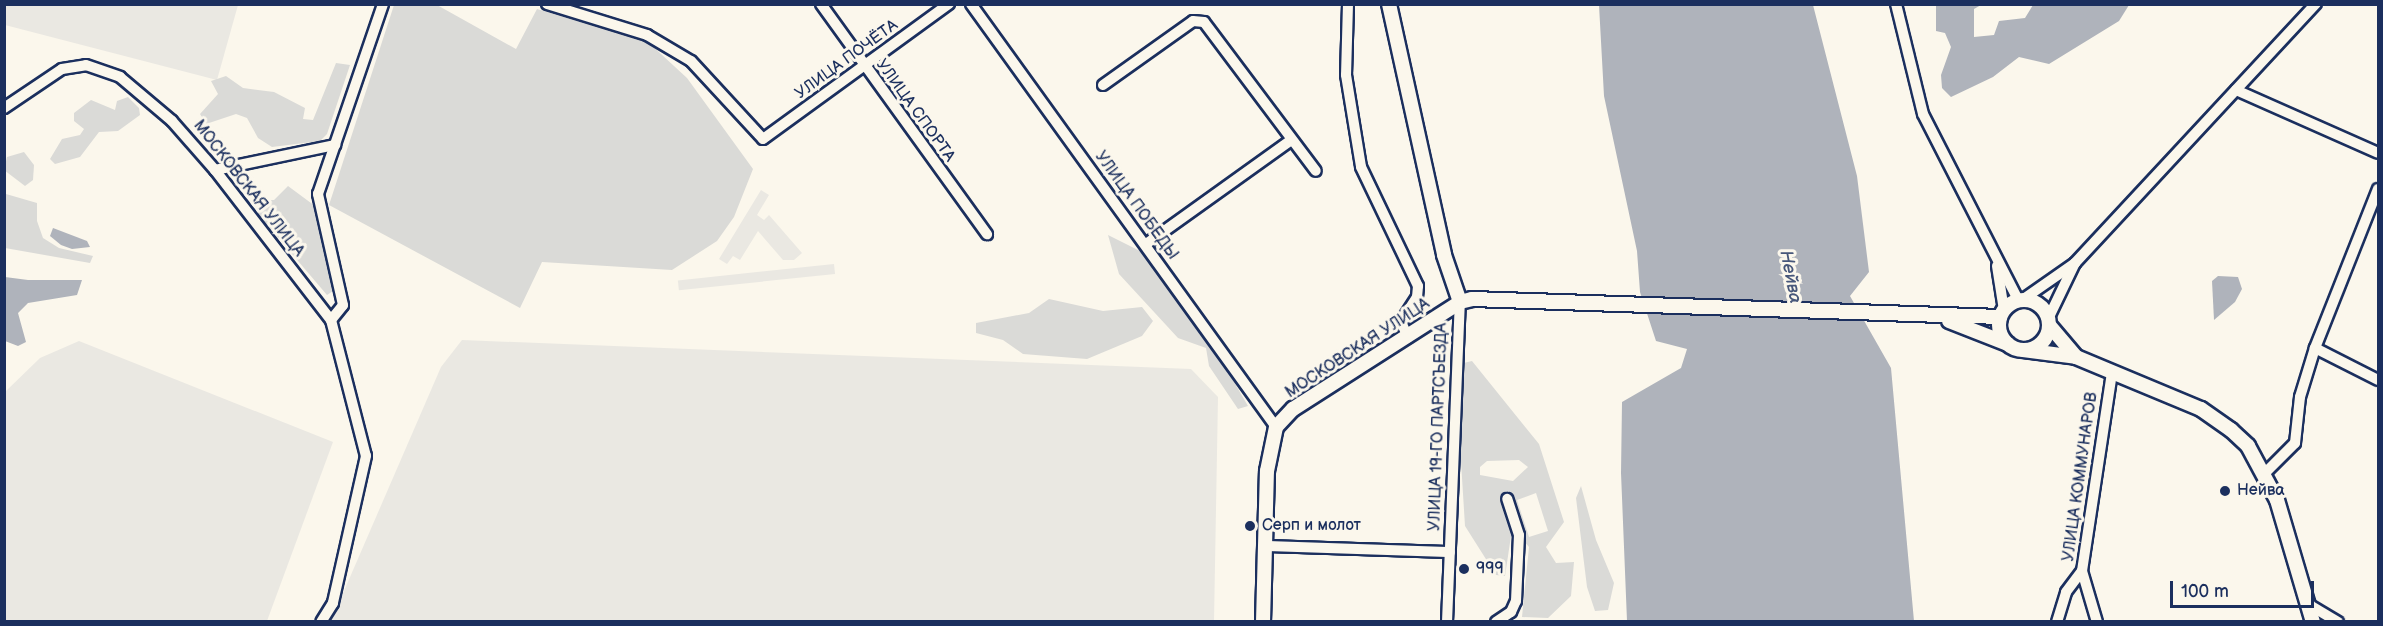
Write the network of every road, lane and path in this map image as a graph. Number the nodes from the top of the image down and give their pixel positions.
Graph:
1 (382, 4) edge
2 (547, 4) edge
3 (821, 4) edge
4 (949, 4) edge
5 (971, 4) edge
6 (1348, 4) edge
7 (1389, 4) edge
8 (1896, 4) edge
9 (2316, 4) edge
10 (864, 66) junction
11 (1103, 85) dead end
12 (2236, 90) junction
13 (4, 108) edge
14 (1291, 140) junction
15 (335, 145) junction
16 (2379, 153) edge
17 (215, 170) junction
18 (1316, 171) dead end
19 (2379, 189) edge
20 (987, 234) dead end
21 (1146, 244) junction
22 (1996, 257) junction
23 (2075, 263) junction
24 (2020, 300) junction
25 (1460, 302) junction
26 (2002, 313) junction
27 (1941, 318) junction
28 (331, 320) junction
29 (2049, 322) junction
30 (1408, 337) junction
31 (2008, 344) junction
32 (2315, 348) junction
33 (2023, 350) junction
34 (2076, 357) junction
35 (2112, 372) junction
36 (2379, 380) edge
37 (1276, 427) junction
38 (2264, 474) junction
39 (1507, 500) dead end
40 (1265, 546) junction
41 (1450, 552) junction
42 (2082, 571) junction
43 (2308, 604) junction
44 (321, 621) edge
45 (1263, 621) edge
46 (1447, 621) edge
47 (1496, 621) edge
48 (2057, 621) edge
49 (2097, 621) edge
50 (2313, 621) edge
51 (2338, 621) edge

1 - 15 street
2 - 10 street, УЛИЦА ПОЧЁТА
3 - 10 street, УЛИЦА СПОРТА
4 - 10 street, УЛИЦА ПОЧЁТА
5 - 21 street, УЛИЦА ПОБЕДЫ
6 - 30 street
7 - 25 main road
8 - 22 street
9 - 12 street
10 - 20 street, УЛИЦА СПОРТА
11 - 14 street
12 - 16 street
12 - 23 street
13 - 17 street, МОСКОВСКАЯ УЛИЦА
14 - 18 street
14 - 21 street
15 - 17 street
15 - 28 street
17 - 28 street, МОСКОВСКАЯ УЛИЦА
19 - 32 street
21 - 37 street, УЛИЦА ПОБЕДЫ
22 - 24 street
22 - 26 street
23 - 24 street
23 - 29 street
24 - 26 main road
24 - 29 main road
25 - 27 main road
25 - 30 main road, МОСКОВСКАЯ УЛИЦА
25 - 41 street, УЛИЦА 19-ГО ПАРТСЪЕЗДА
26 - 27 main road
26 - 31 main road
27 - 31 main road
28 - 44 street
29 - 33 main road
29 - 34 main road
30 - 37 main road, МОСКОВСКАЯ УЛИЦА
31 - 33 main road
32 - 36 street
32 - 38 street
33 - 34 main road
34 - 35 main road
35 - 38 main road
35 - 42 street, УЛИЦА КОММУНАРОВ
37 - 40 main road
38 - 43 main road
39 - 47 street
40 - 41 street, УЛИЦА 19-ГО ПАРТСЪЕЗДА
40 - 45 main road
41 - 46 street, УЛИЦА 19-ГО ПАРТСЪЕЗДА
42 - 48 street
42 - 49 street, УЛИЦА КОММУНАРОВ
43 - 50 main road
43 - 51 street

